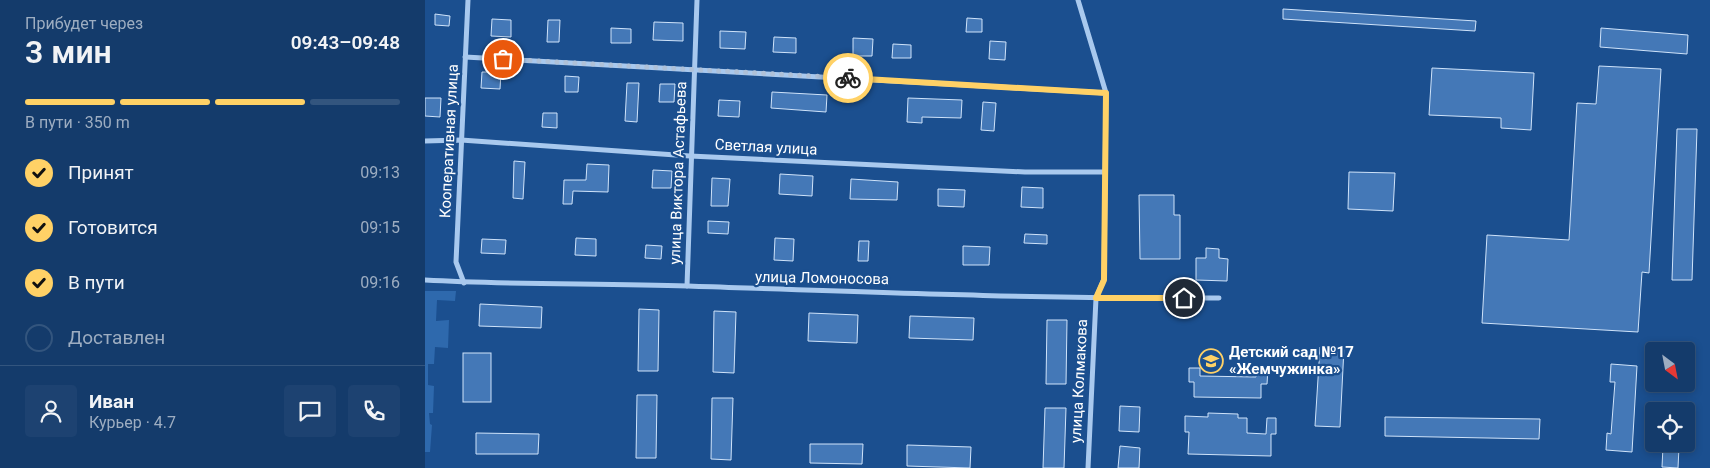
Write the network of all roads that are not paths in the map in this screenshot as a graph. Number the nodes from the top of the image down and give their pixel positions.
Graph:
1 (468, 0) edge
2 (697, 0) edge
3 (1079, 0) edge
4 (465, 57) junction
5 (693, 68) junction
6 (1106, 93) junction
7 (461, 140) junction
8 (425, 141) edge
9 (690, 156) junction
10 (1105, 172) junction
11 (425, 280) edge
12 (464, 282) junction
13 (687, 286) junction
14 (1096, 298) junction
15 (1219, 298) dead end
16 (1087, 468) edge

1 - 4 street, Кооперативная улица
2 - 5 street, улица Виктора Астафьева
3 - 6 street, улица Колмакова
4 - 5 street
4 - 7 street, Кооперативная улица
5 - 6 street
5 - 9 street, улица Виктора Астафьева
6 - 10 street, улица Колмакова
7 - 8 street, Светлая улица
7 - 9 street, Светлая улица
7 - 12 street, Кооперативная улица
9 - 10 street, Светлая улица
9 - 13 street, улица Виктора Астафьева
10 - 14 street, улица Колмакова
11 - 12 street, улица Ломоносова
12 - 13 street, улица Ломоносова
13 - 14 street, улица Ломоносова
14 - 15 street, улица Ломоносова
14 - 16 street, улица Колмакова

